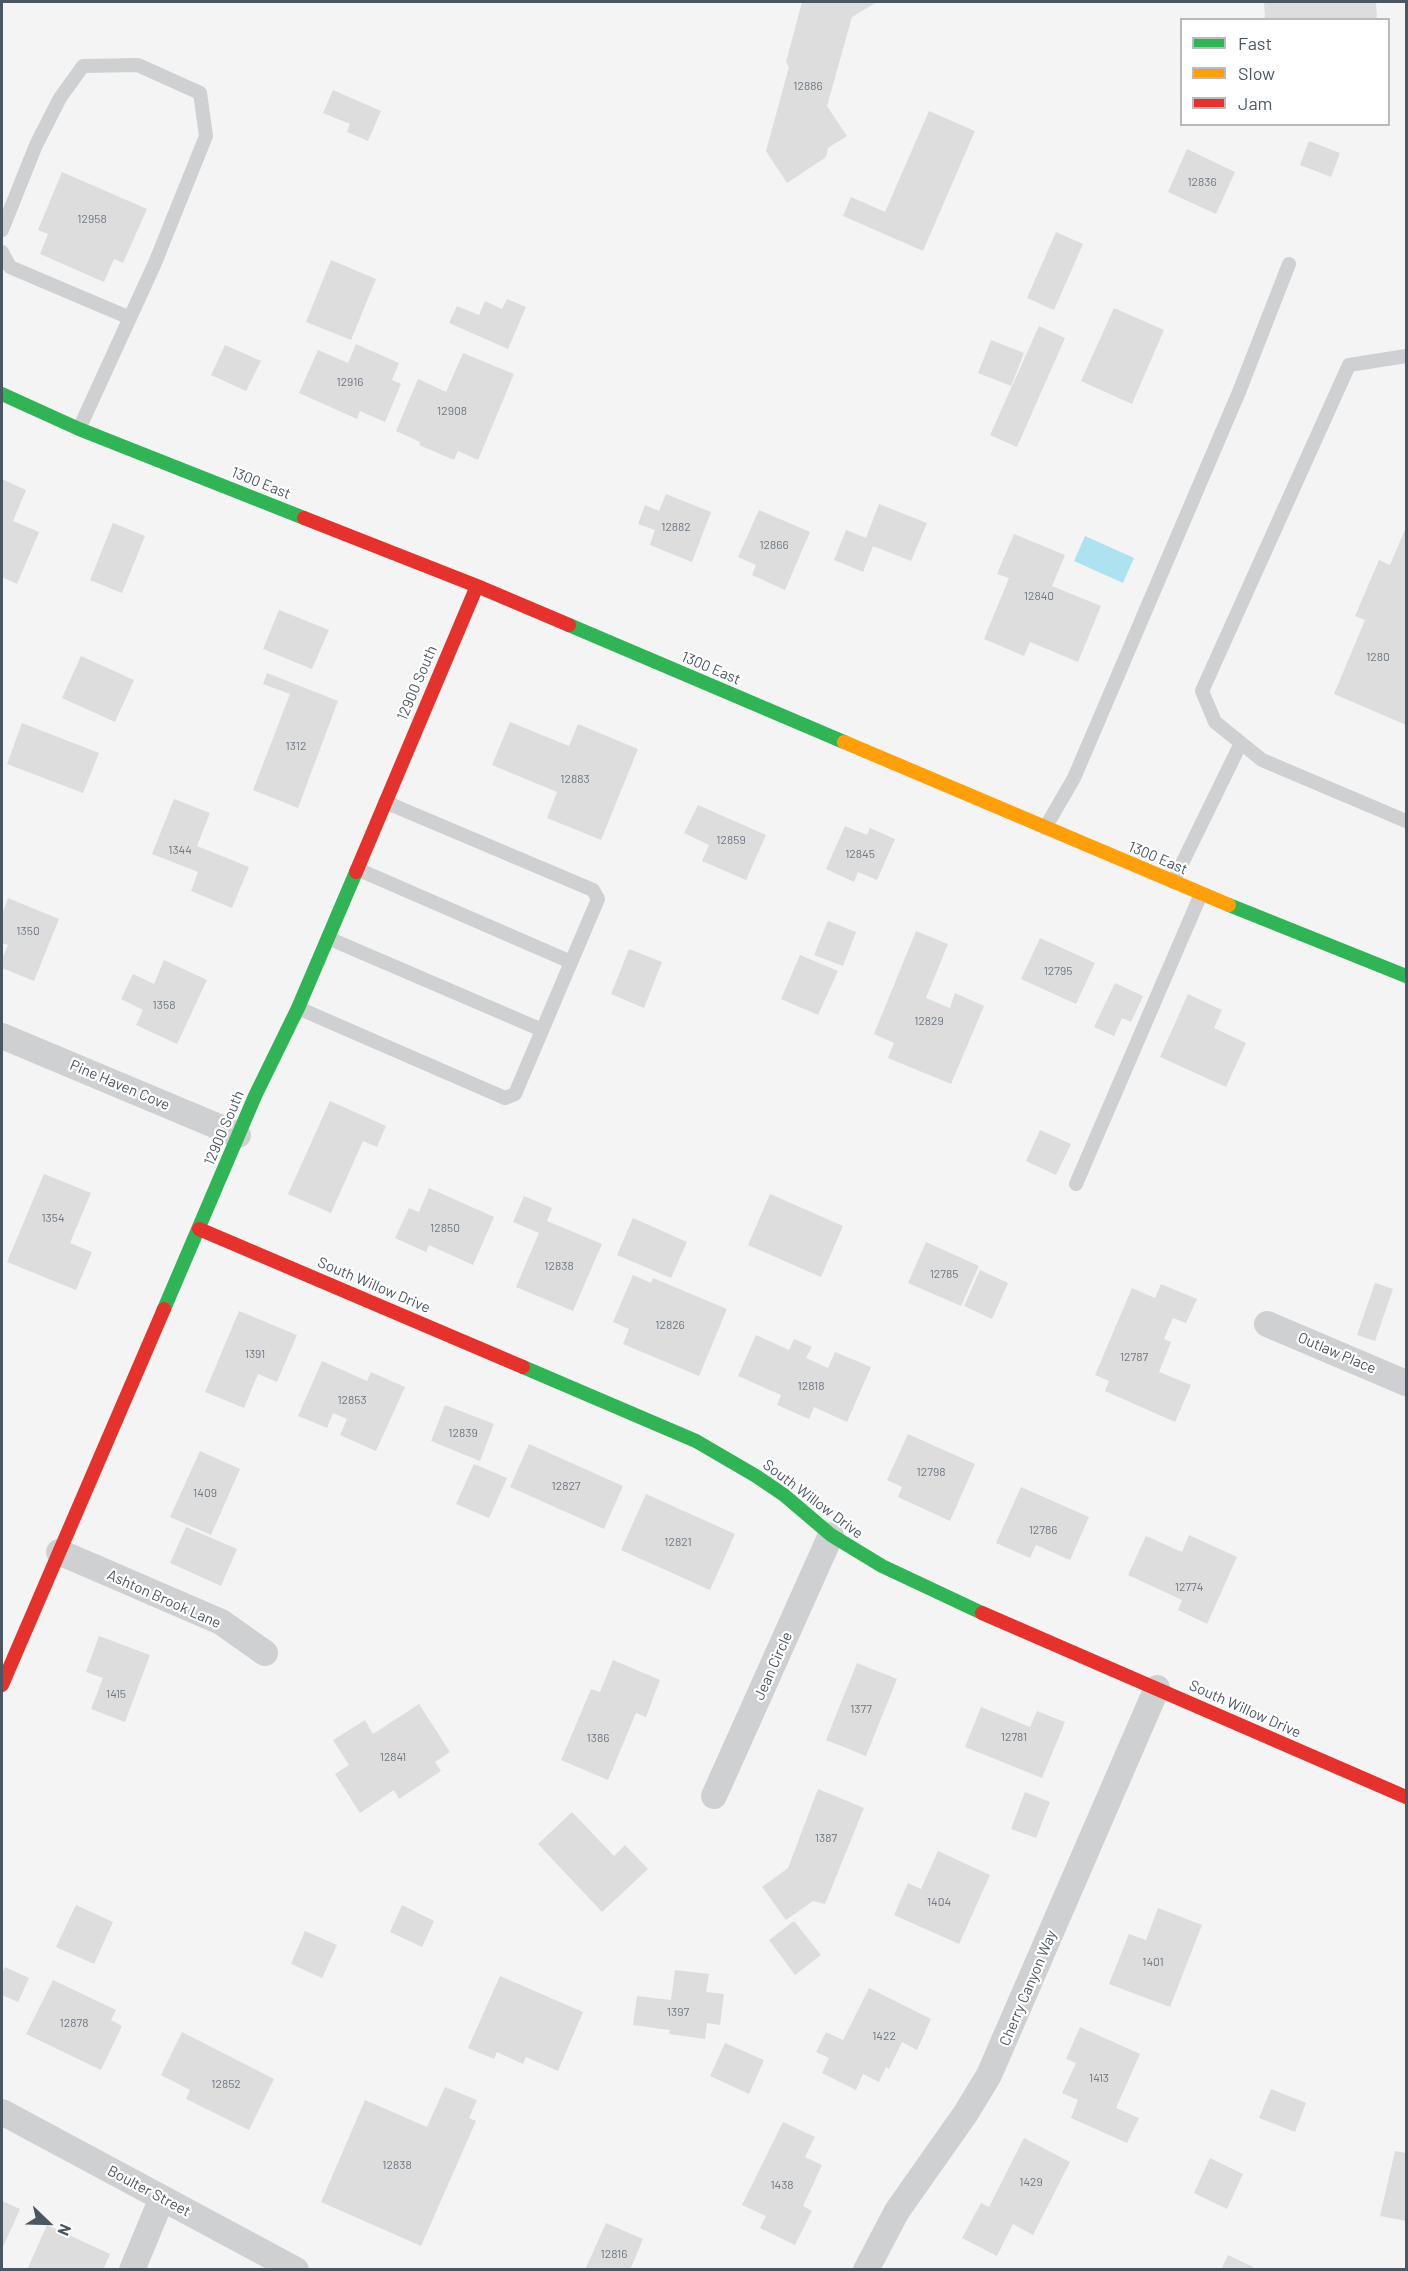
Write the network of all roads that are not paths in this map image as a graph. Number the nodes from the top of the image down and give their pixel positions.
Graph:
1 (2, 230) edge
2 (2, 252) edge
3 (1289, 264) dead end
4 (130, 318) junction
5 (1407, 356) edge
6 (2, 394) edge
7 (79, 429) junction
8 (477, 586) junction
9 (1241, 743) junction
10 (385, 802) junction
11 (1407, 820) edge
12 (1045, 828) junction
13 (357, 869) junction
14 (1173, 882) junction
15 (1201, 894) junction
16 (328, 938) junction
17 (571, 962) junction
18 (1407, 976) edge
19 (298, 1008) junction
20 (542, 1030) junction
21 (2, 1036) edge
22 (238, 1135) junction
23 (1076, 1184) dead end
24 (199, 1229) junction
25 (1267, 1324) dead end
26 (1407, 1383) edge
27 (831, 1535) junction
28 (59, 1552) junction
29 (265, 1653) dead end
30 (2, 1685) edge
31 (1156, 1688) junction
32 (714, 1796) dead end
33 (1407, 1797) edge
34 (2, 2112) edge
35 (162, 2198) junction
36 (132, 2270) edge
37 (296, 2270) edge
38 (866, 2270) edge

1 - 4 lane
2 - 4 lane
3 - 12 lane
4 - 7 lane
5 - 9 lane
6 - 7 street, 1300 East
7 - 8 street, 1300 East
8 - 10 street, 12900 South
8 - 12 street, 1300 East
9 - 11 lane
9 - 14 lane
10 - 13 street, 12900 South
10 - 17 lane
12 - 14 street, 1300 East
13 - 16 street, 12900 South
13 - 17 lane
14 - 15 street, 1300 East
15 - 18 street, 1300 East
15 - 23 lane
16 - 19 street, 12900 South
16 - 20 lane
17 - 20 lane
19 - 20 lane
19 - 22 street, 12900 South
21 - 22 street, Pine Haven Cove
22 - 24 street, 12900 South
24 - 27 street, South Willow Drive
24 - 28 street, 12900 South
25 - 26 street, Outlaw Place
27 - 31 street, South Willow Drive
27 - 32 street, Jean Circle
28 - 29 street, Ashton Brook Lane
28 - 30 street, 12900 South
31 - 33 street, South Willow Drive
31 - 38 street, Cherry Canyon Way
34 - 35 street, Boulter Street
35 - 36 street
35 - 37 street, Boulter Street

